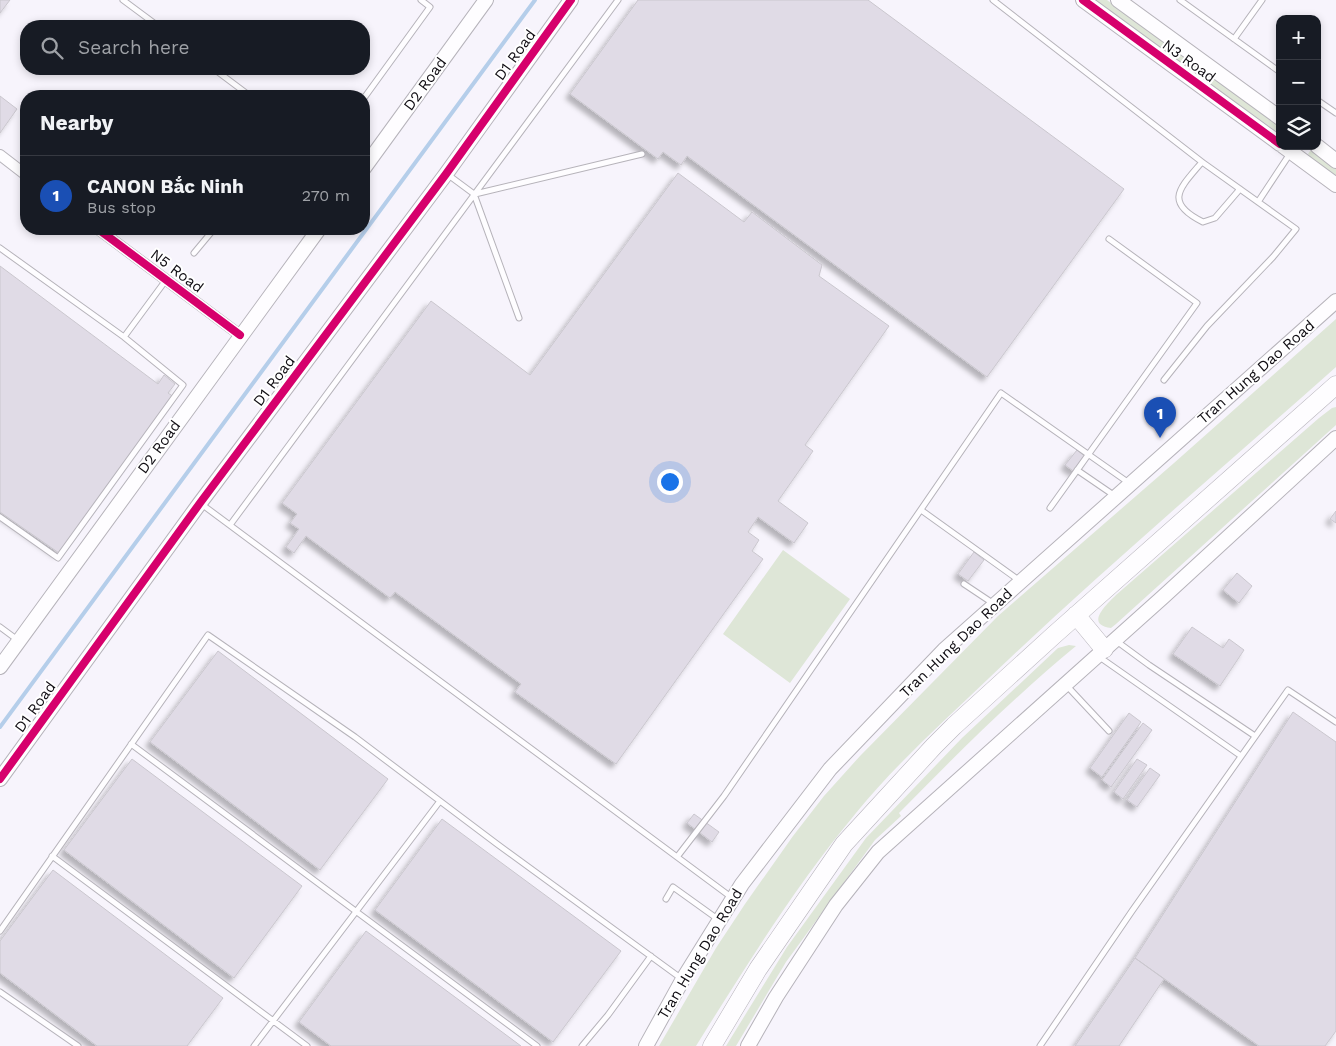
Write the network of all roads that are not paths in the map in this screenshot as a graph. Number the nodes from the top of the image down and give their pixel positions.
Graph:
1 (123, 0) edge
2 (420, 0) edge
3 (486, 0) edge
4 (571, 0) edge
5 (618, 0) edge
6 (993, 0) edge
7 (1083, 0) edge
8 (1118, 0) edge
9 (1180, 0) edge
10 (1262, 0) edge
11 (150, 20) edge
12 (1234, 39) junction
13 (1276, 69) edge
14 (222, 75) edge
15 (242, 90) edge
16 (370, 90) edge
17 (1321, 103) edge
18 (1336, 113) edge
19 (1276, 115) edge
20 (1276, 139) edge
21 (1321, 149) edge
22 (1285, 150) edge
23 (1291, 150) edge
24 (642, 154) dead end
25 (0, 155) edge
26 (370, 160) edge
27 (1336, 161) edge
28 (1202, 162) junction
29 (20, 170) edge
30 (446, 174) junction
31 (1336, 185) edge
32 (1240, 189) junction
33 (474, 194) junction
34 (1258, 202) junction
35 (106, 235) edge
36 (209, 235) edge
37 (315, 235) edge
38 (1109, 239) dead end
39 (0, 248) edge
40 (194, 253) dead end
41 (166, 280) junction
42 (1336, 301) edge
43 (519, 318) dead end
44 (240, 335) junction
45 (124, 337) junction
46 (1164, 380) dead end
47 (1336, 385) edge
48 (1336, 438) edge
49 (1088, 454) junction
50 (1077, 470) junction
51 (1129, 483) junction
52 (1115, 496) junction
53 (200, 503) junction
54 (1050, 508) dead end
55 (921, 510) junction
56 (0, 517) edge
57 (230, 525) junction
58 (1021, 581) junction
59 (964, 584) dead end
60 (995, 604) junction
61 (1076, 615) junction
62 (0, 627) edge
63 (19, 641) junction
64 (1105, 648) junction
65 (0, 667) edge
66 (1066, 684) junction
67 (1336, 722) edge
68 (1109, 731) dead end
69 (1255, 736) junction
70 (132, 744) junction
71 (1241, 756) junction
72 (0, 779) edge
73 (440, 801) junction
74 (52, 856) junction
75 (677, 856) junction
76 (733, 898) junction
77 (666, 899) dead end
78 (357, 910) junction
79 (719, 920) junction
80 (0, 931) edge
81 (651, 956) junction
82 (683, 979) junction
83 (0, 992) edge
84 (273, 1020) junction
85 (78, 1046) edge
86 (254, 1046) edge
87 (308, 1046) edge
88 (537, 1046) edge
89 (582, 1046) edge
90 (646, 1046) edge
91 (712, 1046) edge
92 (748, 1046) edge
93 (1040, 1046) edge

1 - 11 lane
2 - 16 lane
3 - 26 street, D2 Road
4 - 30 street, D1 Road
5 - 33 lane
6 - 28 lane
7 - 20 street, N3 Road
8 - 19 street, N3 Road
9 - 12 lane
10 - 12 lane
12 - 13 lane
14 - 15 lane
17 - 18 lane
21 - 27 street
22 - 34 lane
23 - 31 street, N3 Road
24 - 33 lane
25 - 29 street
28 - 32 lane
28 - 32 lane
30 - 33 lane
30 - 53 street, D1 Road
32 - 34 lane
33 - 43 lane
33 - 57 lane
34 - 46 lane
35 - 41 street, N5 Road
36 - 40 lane
37 - 44 street, D2 Road
38 - 49 lane
39 - 45 lane
41 - 44 street, N5 Road
41 - 45 lane
42 - 51 street, Tran Hung Dao Road
44 - 63 street, D2 Road
45 - 56 lane
47 - 61 highway
48 - 64 street
49 - 50 lane
49 - 51 lane
49 - 55 lane
50 - 52 lane
50 - 54 lane
51 - 52 street, Tran Hung Dao Road
52 - 58 street, Tran Hung Dao Road
53 - 57 lane
53 - 72 street, D1 Road
55 - 58 lane
55 - 75 lane
57 - 75 lane
58 - 60 street, Tran Hung Dao Road
59 - 60 lane
60 - 76 street, Tran Hung Dao Road
61 - 64 highway
61 - 91 highway
62 - 63 lane
63 - 65 street, D2 Road
64 - 66 street
64 - 69 lane
64 - 71 lane
66 - 68 lane
66 - 92 street
67 - 69 lane
69 - 71 lane
70 - 73 lane
70 - 74 lane
70 - 78 lane
71 - 93 lane
73 - 78 lane
73 - 81 lane
74 - 80 lane
74 - 84 lane
75 - 76 lane
76 - 79 street, Tran Hung Dao Road
77 - 79 lane
78 - 84 lane
78 - 88 lane
79 - 82 street, Tran Hung Dao Road
81 - 82 lane
81 - 89 lane
82 - 90 street, Tran Hung Dao Road
83 - 85 lane
84 - 86 lane
84 - 87 lane

